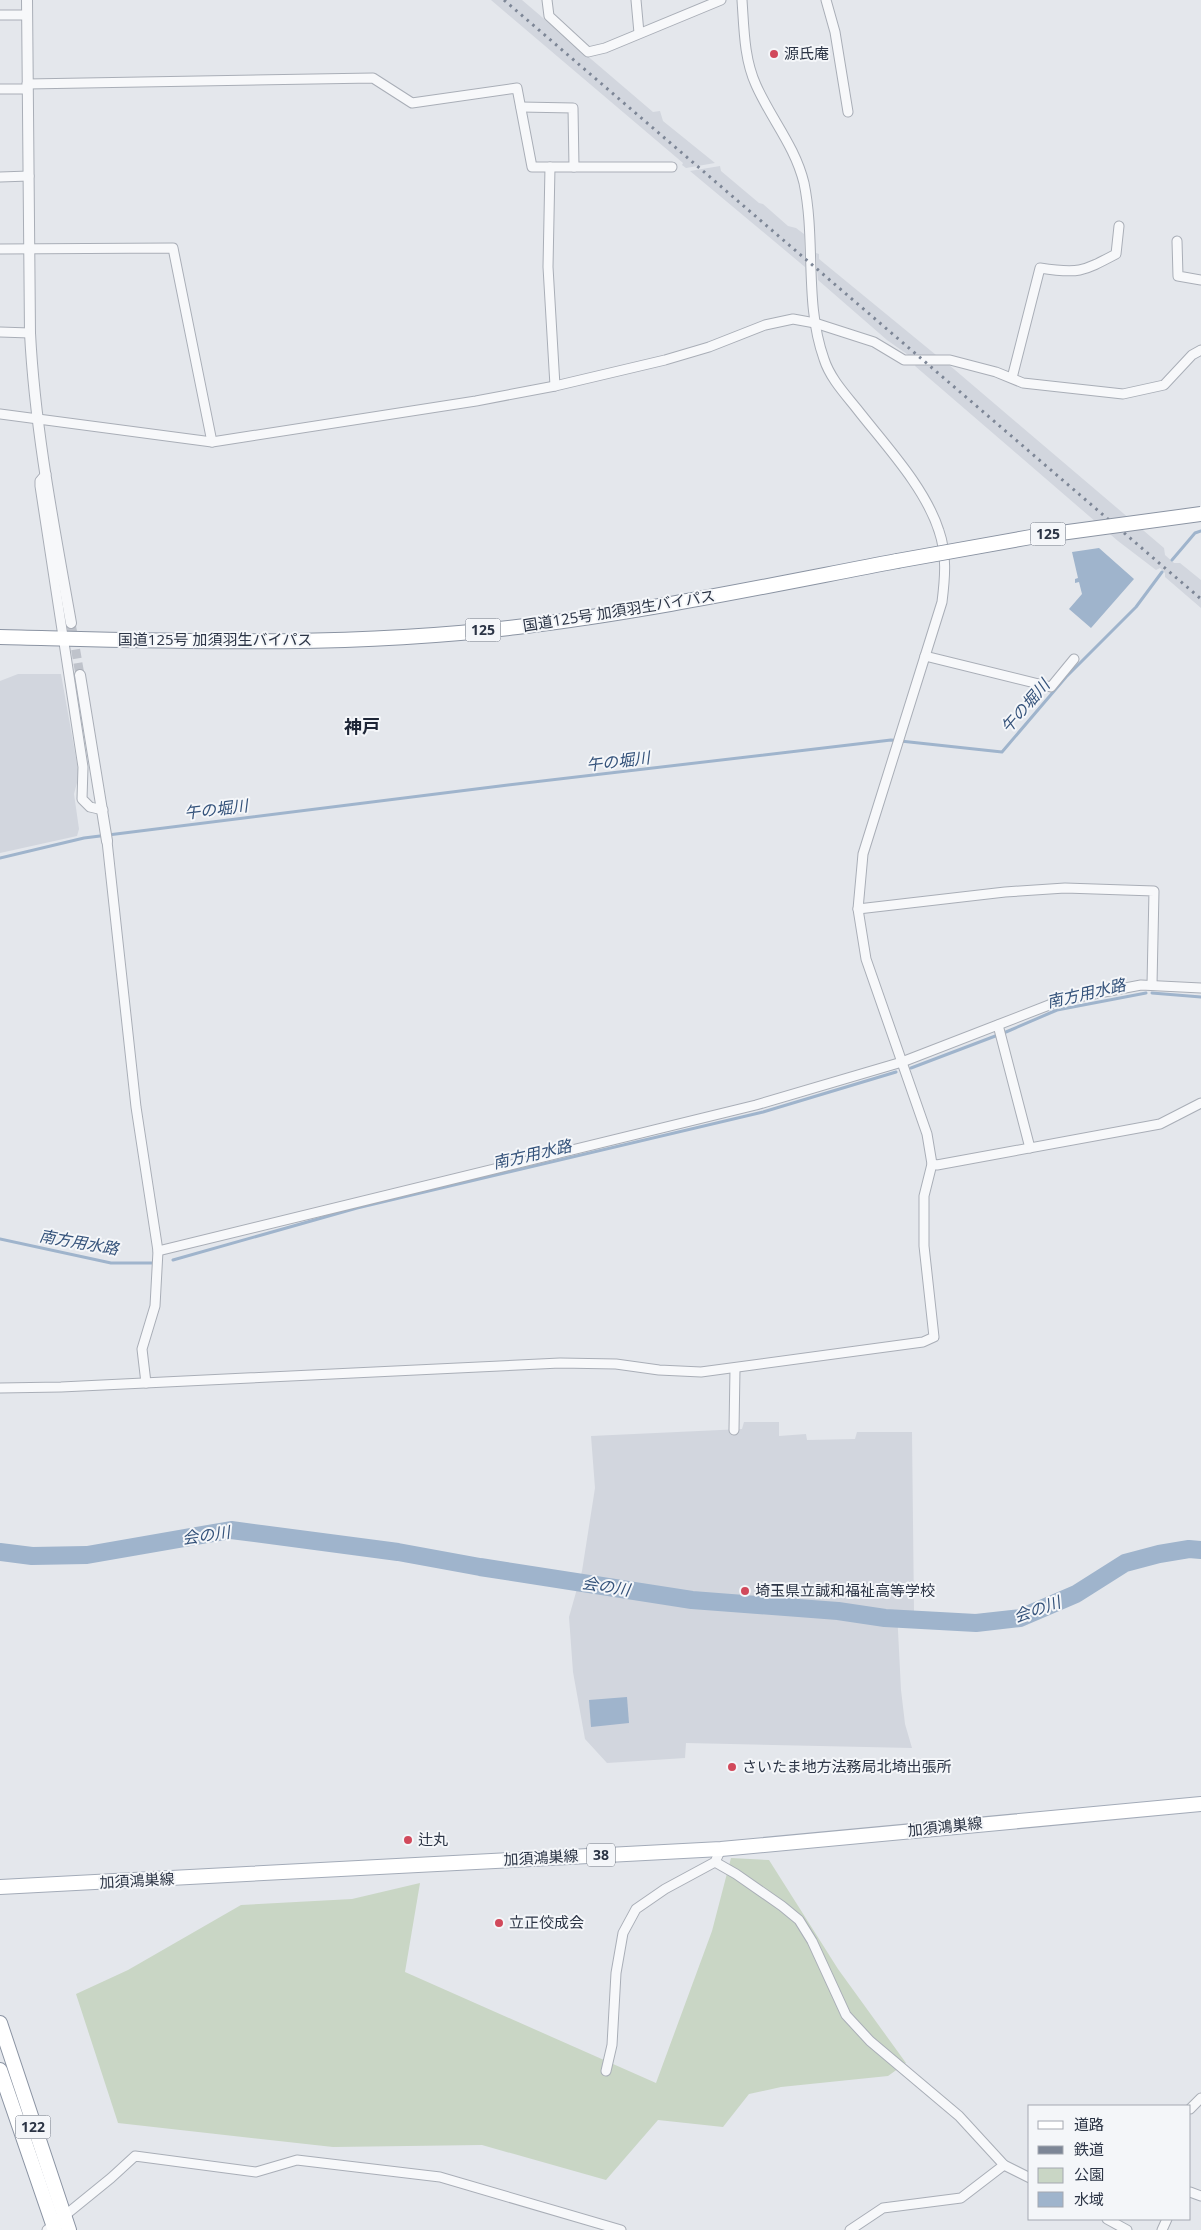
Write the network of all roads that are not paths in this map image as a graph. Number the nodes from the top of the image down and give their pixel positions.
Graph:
1 (27, 0) edge
2 (547, 0) edge
3 (636, 0) edge
4 (721, 0) edge
5 (742, 0) edge
6 (826, 0) edge
7 (27, 15) junction
8 (0, 16) edge
9 (639, 34) junction
10 (27, 86) junction
11 (0, 89) edge
12 (521, 107) junction
13 (848, 112) dead end
14 (550, 167) junction
15 (574, 167) junction
16 (672, 167) dead end
17 (29, 176) junction
18 (0, 177) edge
19 (1119, 226) dead end
20 (1176, 241) dead end
21 (30, 249) junction
22 (0, 250) edge
23 (1201, 280) edge
24 (815, 323) junction
25 (0, 332) edge
26 (30, 333) junction
27 (1201, 350) edge
28 (1012, 378) junction
29 (555, 386) junction
30 (0, 414) edge
31 (38, 419) junction
32 (212, 442) junction
33 (46, 474) junction
34 (1201, 514) edge
35 (71, 623) tunnel mouth
36 (0, 637) edge
37 (63, 638) junction
38 (925, 656) junction
39 (1074, 660) dead end
40 (80, 675) tunnel mouth
41 (103, 810) junction
42 (107, 841) joint
43 (858, 909) junction
44 (1152, 984) junction
45 (1201, 988) edge
46 (998, 1024) junction
47 (902, 1062) junction
48 (1201, 1103) edge
49 (1030, 1148) junction
50 (932, 1164) junction
51 (158, 1251) junction
52 (735, 1369) junction
53 (146, 1383) junction
54 (0, 1388) edge
55 (734, 1430) dead end
56 (1201, 1804) edge
57 (721, 1849) junction
58 (715, 1862) junction
59 (0, 1887) edge
60 (0, 2023) edge
61 (0, 2070) edge
62 (606, 2071) dead end
63 (1201, 2098) edge
64 (1191, 2108) edge
65 (1004, 2165) junction
66 (1028, 2177) edge
67 (1109, 2220) edge
68 (55, 2225) edge
69 (69, 2230) edge
70 (621, 2230) edge
71 (850, 2230) edge
72 (1127, 2230) edge

1 - 7 street
2 - 9 street
3 - 9 street
4 - 9 street
5 - 24 street
6 - 13 street
7 - 8 street
7 - 10 street
10 - 11 street
10 - 12 street
10 - 17 street
12 - 14 street
12 - 15 street
14 - 15 street
14 - 29 street
15 - 16 street
17 - 18 street
17 - 21 street
19 - 28 street
20 - 23 street
21 - 22 street
21 - 26 street
21 - 32 street
24 - 28 street
24 - 29 street
24 - 38 street
25 - 26 street
26 - 31 street
27 - 28 street
29 - 32 street
30 - 31 street
31 - 32 street
31 - 33 street
33 - 35 street
33 - 37 street
34 - 37 main road, 国道125号 加須羽生バイパス / 125, bridge
36 - 37 main road, 国道125号 加須羽生バイパス / 125
37 - 41 street
38 - 39 street
38 - 43 street
40 - 41 street
41 - 42 street
42 - 51 street
43 - 44 street
43 - 47 street
44 - 45 street
44 - 46 street
46 - 47 street
46 - 49 street
47 - 50 street
47 - 51 street
48 - 49 street
49 - 50 street
50 - 52 street
51 - 53 street
52 - 53 street
52 - 55 street
53 - 54 street
56 - 57 main road, 加須鴻巣線 / 38
57 - 58 street
57 - 59 main road, 加須鴻巣線 / 38
58 - 62 street
58 - 65 street
60 - 68 main road, 122
61 - 68 main road, 122
63 - 64 street
65 - 66 street
65 - 71 street
67 - 72 street
68 - 69 main road, 122
68 - 70 street

